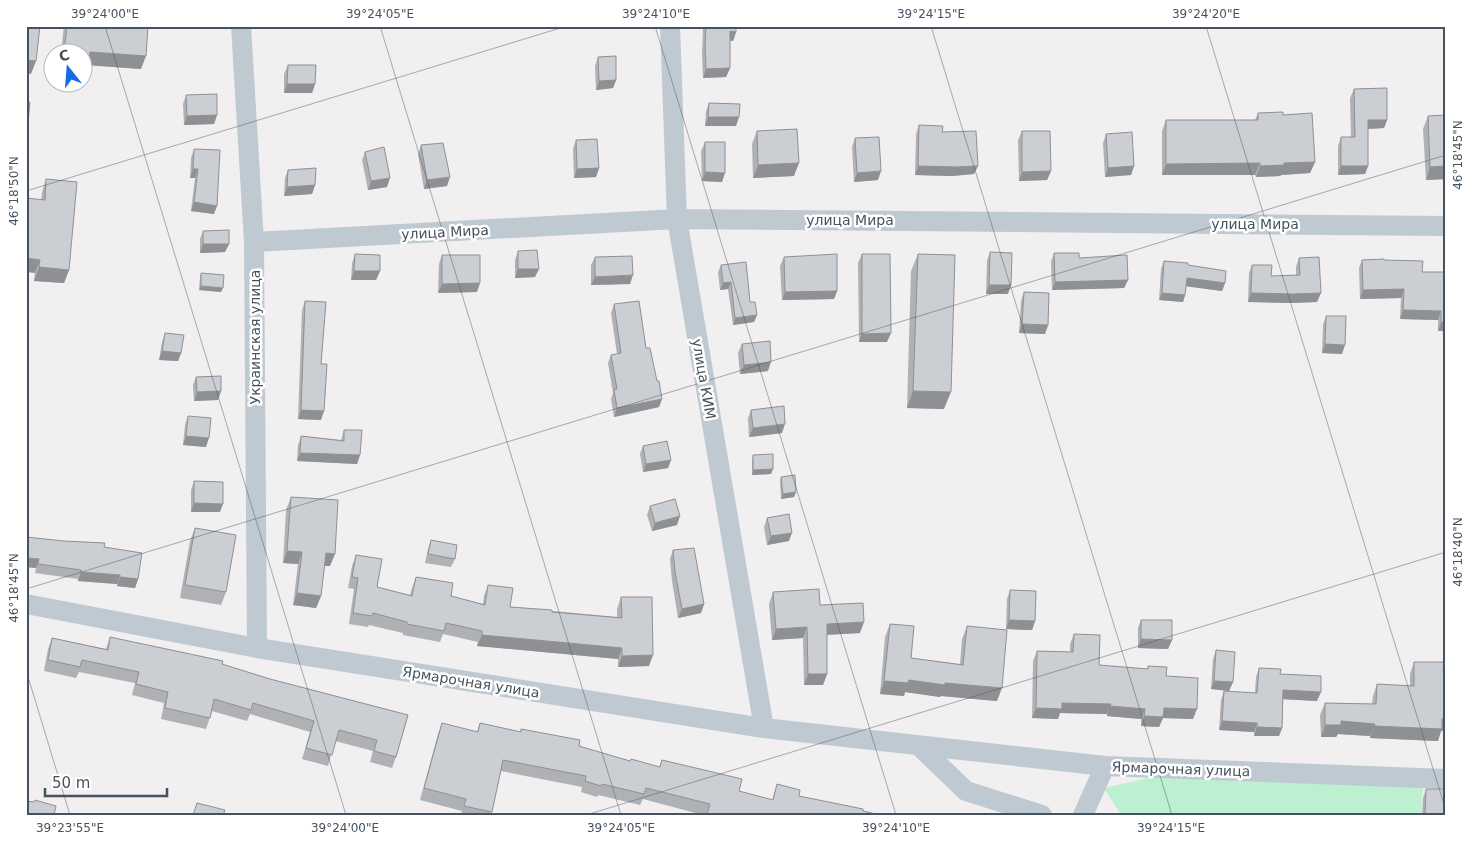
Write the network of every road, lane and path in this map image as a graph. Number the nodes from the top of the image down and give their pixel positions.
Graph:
1 (241, 26) edge
2 (670, 26) edge
3 (677, 219) junction
4 (1446, 226) edge
5 (254, 242) junction
6 (26, 604) edge
7 (257, 648) junction
8 (764, 728) junction
9 (918, 745) junction
10 (1104, 766) junction
11 (1446, 779) edge
12 (1042, 815) edge
13 (1083, 815) edge

1 - 5 street, Украинская улица
2 - 3 street, улица КИМ
3 - 4 street, улица Мира
3 - 5 street, улица Мира
3 - 8 street, улица КИМ
5 - 7 street, Украинская улица
6 - 7 street, Ярмарочная улица
7 - 8 street, Ярмарочная улица
8 - 9 street, Ярмарочная улица
9 - 10 street, Ярмарочная улица
9 - 12 street
10 - 11 street, Ярмарочная улица
10 - 13 street

